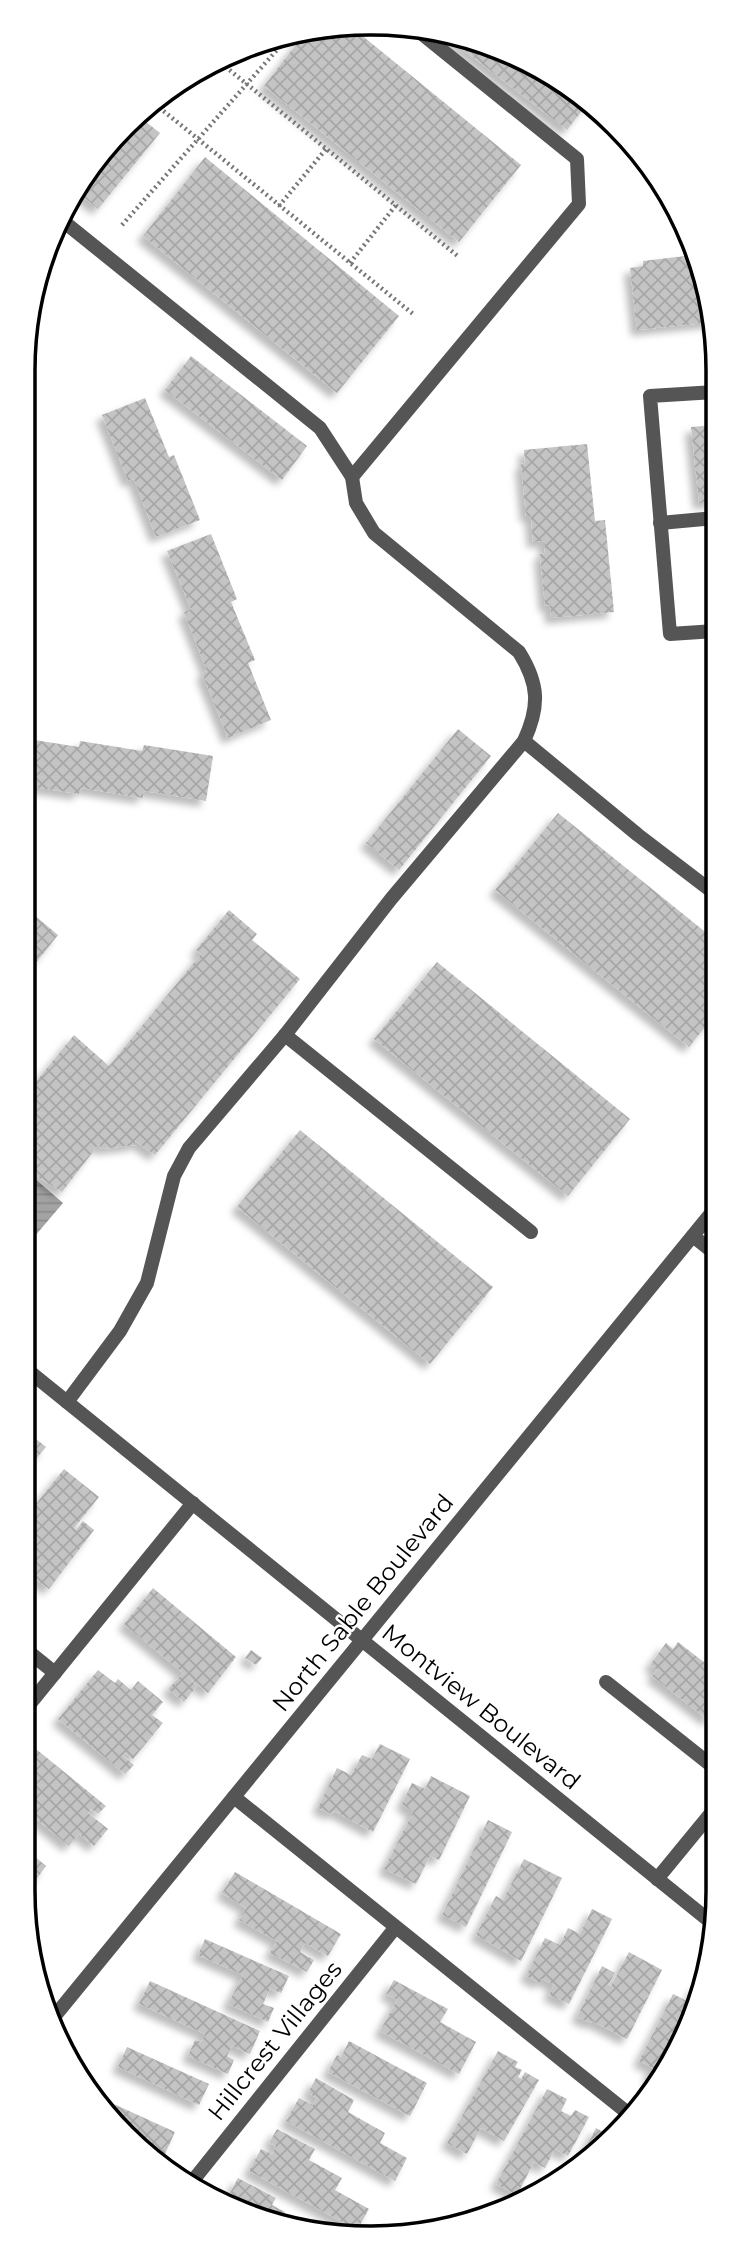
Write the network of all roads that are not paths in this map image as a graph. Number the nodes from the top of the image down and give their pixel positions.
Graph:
1 (428, 40) edge
2 (69, 224) edge
3 (706, 393) edge
4 (352, 477) junction
5 (706, 519) edge
6 (660, 523) junction
7 (706, 632) edge
8 (524, 741) junction
9 (706, 887) edge
10 (285, 1034) junction
11 (706, 1220) edge
12 (531, 1233) dead end
13 (693, 1236) junction
14 (706, 1246) edge
15 (35, 1376) edge
16 (67, 1402) junction
17 (193, 1503) junction
18 (362, 1640) junction
19 (35, 1657) edge
20 (55, 1673) junction
21 (606, 1682) dead end
22 (35, 1697) edge
23 (706, 1761) edge
24 (234, 1797) junction
25 (706, 1819) edge
26 (657, 1879) junction
27 (705, 1917) edge
28 (395, 1928) junction
29 (58, 2012) edge
30 (624, 2110) edge
31 (196, 2177) edge

1 - 4 street
2 - 4 street
3 - 6 street
4 - 8 street
5 - 6 street
6 - 7 street
8 - 9 street
8 - 10 street
10 - 12 street
10 - 16 street
11 - 13 street, North Sable Boulevard
13 - 14 street
13 - 18 street, North Sable Boulevard
15 - 16 street, Montview Boulevard
16 - 17 street, Montview Boulevard
17 - 18 street, Montview Boulevard
17 - 20 street
18 - 24 street, North Sable Boulevard
18 - 26 street, Montview Boulevard
19 - 20 street
20 - 22 street
21 - 23 street
24 - 28 street
24 - 29 street, North Sable Boulevard
25 - 26 street
26 - 27 street, Montview Boulevard
28 - 30 street
28 - 31 street, Hillcrest Villages

